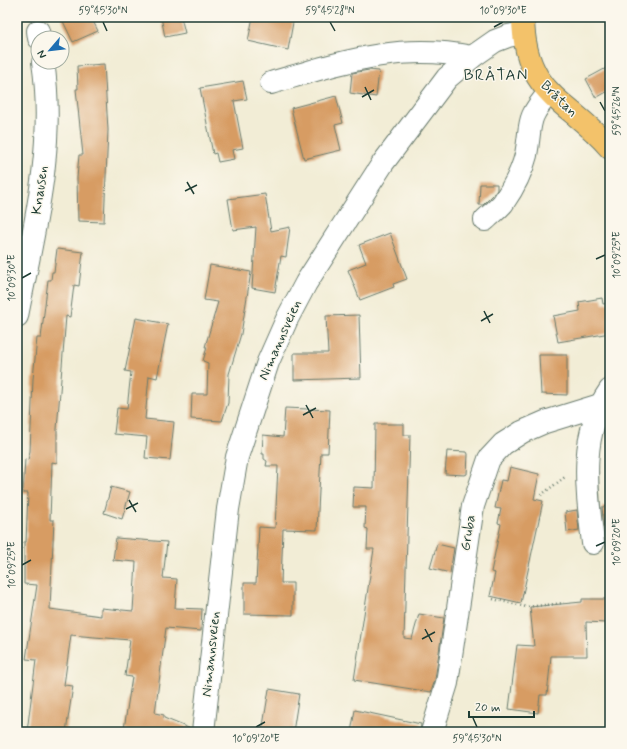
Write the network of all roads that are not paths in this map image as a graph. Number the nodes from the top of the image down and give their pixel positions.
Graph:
1 (523, 25) edge
2 (472, 57) junction
3 (44, 70) edge
4 (271, 83) dead end
5 (549, 93) junction
6 (610, 148) edge
7 (484, 220) dead end
8 (17, 316) edge
9 (605, 397) edge
10 (593, 543) dead end
11 (203, 732) edge
12 (432, 732) edge

1 - 2 street, Nimannsveien
1 - 5 main road, Bråtan
2 - 4 street
2 - 11 street, Nimannsveien
3 - 8 street, Knausen
5 - 6 main road, Bråtan
5 - 7 street
9 - 10 street, Gruba
9 - 12 street, Gruba

